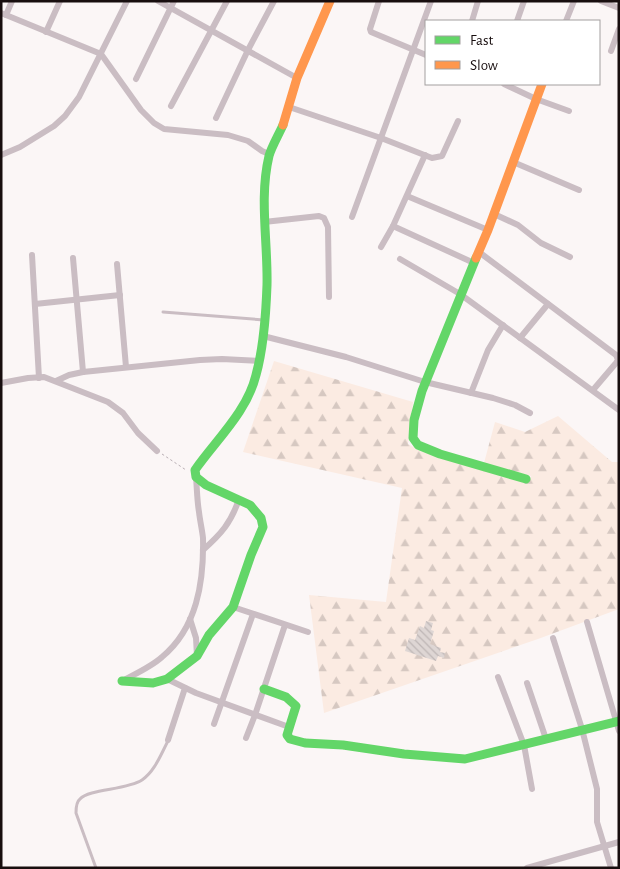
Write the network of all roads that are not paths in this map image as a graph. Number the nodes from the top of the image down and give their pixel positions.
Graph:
1 (12, 1) edge
2 (60, 1) edge
3 (127, 1) edge
4 (158, 1) edge
5 (174, 1) edge
6 (226, 1) edge
7 (274, 1) edge
8 (330, 1) edge
9 (379, 1) edge
10 (431, 1) edge
11 (478, 1) edge
12 (524, 1) edge
13 (574, 1) edge
14 (601, 1) edge
15 (170, 8) junction
16 (619, 8) edge
17 (3, 14) edge
18 (472, 20) edge
19 (517, 20) edge
20 (566, 20) edge
21 (619, 29) edge
22 (212, 31) junction
23 (46, 32) junction
24 (248, 50) junction
25 (413, 50) junction
26 (611, 51) dead end
27 (101, 54) junction
28 (425, 55) edge
29 (297, 78) junction
30 (136, 79) dead end
31 (506, 85) edge
32 (542, 85) edge
33 (536, 99) junction
34 (171, 106) dead end
35 (289, 107) junction
36 (569, 112) dead end
37 (216, 118) dead end
38 (458, 121) dead end
39 (381, 138) junction
40 (269, 154) junction
41 (1, 155) edge
42 (425, 155) junction
43 (512, 162) junction
44 (579, 190) dead end
45 (407, 196) junction
46 (494, 214) junction
47 (352, 217) dead end
48 (264, 222) junction
49 (393, 226) junction
50 (488, 230) junction
51 (382, 247) dead end
52 (479, 252) junction
53 (32, 255) dead end
54 (570, 257) dead end
55 (73, 258) dead end
56 (400, 259) dead end
57 (474, 263) junction
58 (117, 264) dead end
59 (460, 294) junction
60 (120, 295) junction
61 (329, 297) dead end
62 (76, 300) junction
63 (35, 304) junction
64 (548, 304) junction
65 (163, 312) dead end
66 (264, 320) junction
67 (503, 325) junction
68 (263, 336) junction
69 (520, 338) junction
70 (258, 361) junction
71 (126, 367) junction
72 (83, 372) junction
73 (39, 378) junction
74 (56, 381) junction
75 (426, 382) junction
76 (1, 383) edge
77 (593, 390) junction
78 (471, 393) junction
79 (619, 410) edge
80 (530, 413) dead end
81 (157, 451) road end
82 (196, 477) junction
83 (526, 479) dead end
84 (239, 499) junction
85 (203, 550) junction
86 (232, 607) junction
87 (253, 614) junction
88 (190, 619) junction
89 (587, 622) dead end
90 (286, 625) junction
91 (308, 632) dead end
92 (552, 638) dead end
93 (197, 656) junction
94 (498, 677) dead end
95 (167, 680) junction
96 (122, 681) joint
97 (526, 683) dead end
98 (185, 688) junction
99 (264, 689) junction
100 (221, 702) junction
101 (255, 715) junction
102 (617, 721) edge
103 (214, 724) dead end
104 (289, 727) junction
105 (582, 729) junction
106 (619, 731) edge
107 (246, 738) dead end
108 (546, 739) junction
109 (168, 740) joint
110 (524, 745) junction
111 (532, 789) dead end
112 (619, 842) edge
113 (604, 846) junction
114 (96, 868) edge
115 (527, 868) edge
116 (611, 868) edge

1 - 17 street
2 - 23 street
3 - 27 street
4 - 15 street
5 - 15 street
6 - 22 street
7 - 24 street
8 - 29 street
9 - 25 street
10 - 25 street
11 - 18 street
12 - 19 street
13 - 20 street
14 - 16 street
15 - 22 street
15 - 30 street
17 - 23 street
21 - 26 street
22 - 24 street
22 - 34 street
23 - 27 street
24 - 29 street
24 - 37 street
25 - 28 street
25 - 39 street
27 - 40 street
27 - 41 street
29 - 35 street
31 - 33 street
32 - 33 street
33 - 36 street
33 - 43 street
35 - 39 street
35 - 40 street
38 - 42 street
39 - 42 street
39 - 47 street
40 - 48 street
42 - 45 street
43 - 44 street
43 - 46 street
45 - 49 street
45 - 50 street
46 - 50 street
46 - 54 street
48 - 61 street
48 - 66 street
49 - 51 street
49 - 57 street
50 - 52 street
52 - 57 street
52 - 64 street
53 - 63 street
55 - 62 street
56 - 59 street
57 - 59 street
58 - 60 street
59 - 67 street
59 - 75 street
60 - 62 street
60 - 71 street
62 - 63 street
62 - 72 street
63 - 73 street
64 - 69 street
64 - 77 street
65 - 66 lane
66 - 68 street
67 - 69 street
67 - 78 street
68 - 70 street
68 - 75 street
69 - 77 street
70 - 71 street
70 - 82 street
71 - 72 street
72 - 74 street
73 - 74 street
73 - 76 street
74 - 81 street
75 - 78 street
75 - 83 street
77 - 79 street
78 - 80 street
82 - 84 street
82 - 85 street
84 - 85 street
84 - 86 street
85 - 88 street
86 - 87 street
86 - 93 street
87 - 90 street
87 - 100 street
88 - 93 street
88 - 96 street
89 - 102 street
90 - 91 street
90 - 99 street
92 - 105 street
93 - 95 street
94 - 110 street
95 - 96 street
95 - 98 street
97 - 108 street
98 - 100 street
98 - 109 street
99 - 101 street
99 - 104 street
100 - 101 street
100 - 103 street
101 - 104 street
101 - 107 street
102 - 105 street
102 - 106 street
104 - 110 street
105 - 108 street
105 - 113 street
108 - 110 street
109 - 114 lane
110 - 111 street
112 - 113 street
113 - 115 street
113 - 116 street

